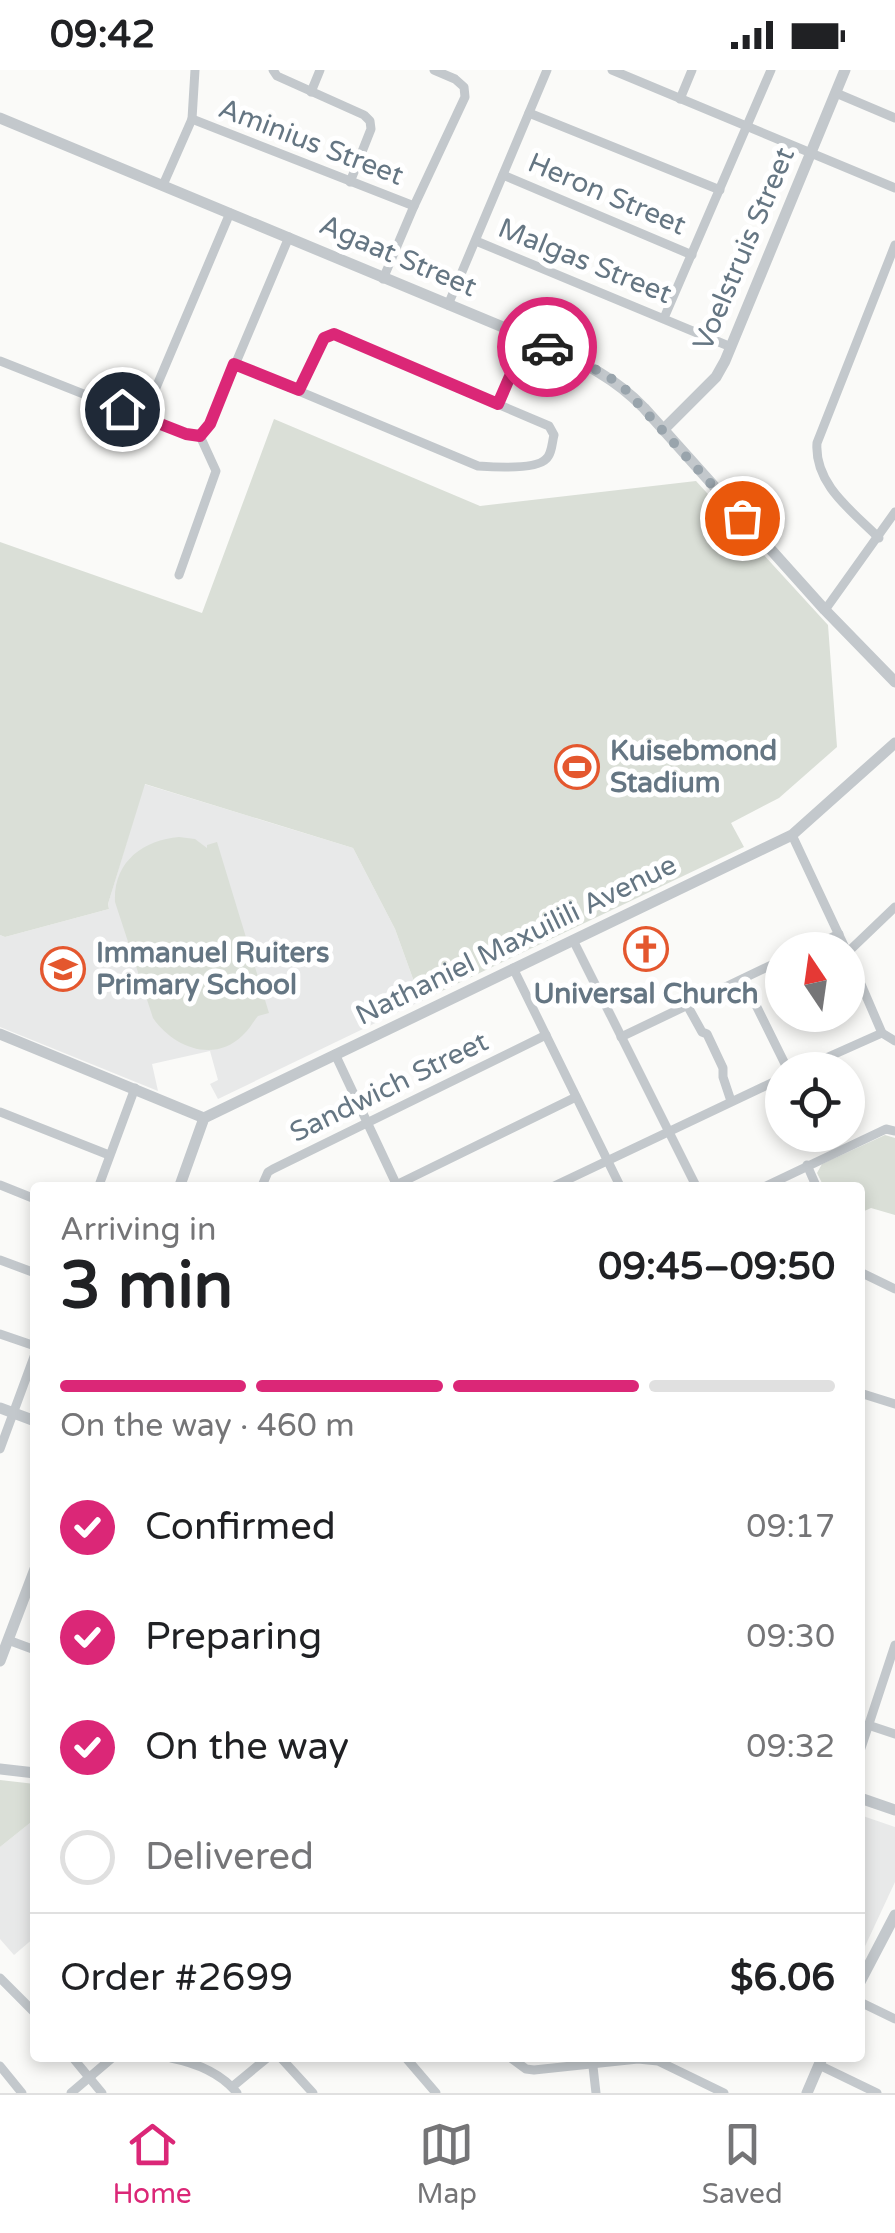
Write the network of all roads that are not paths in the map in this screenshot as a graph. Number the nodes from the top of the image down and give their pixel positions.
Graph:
1 (195, 70) edge
2 (273, 70) edge
3 (320, 70) edge
4 (434, 70) edge
5 (546, 70) edge
6 (613, 70) edge
7 (692, 70) edge
8 (771, 70) edge
9 (845, 70) edge
10 (310, 92) junction
11 (836, 93) junction
12 (680, 98) junction
13 (529, 113) junction
14 (0, 118) edge
15 (895, 118) edge
16 (192, 119) junction
17 (747, 128) junction
18 (812, 154) junction
19 (504, 175) junction
20 (350, 182) junction
21 (163, 185) junction
22 (895, 188) edge
23 (720, 190) junction
24 (414, 206) junction
25 (230, 213) junction
26 (289, 237) junction
27 (476, 241) junction
28 (895, 245) edge
29 (692, 255) junction
30 (383, 279) junction
31 (448, 306) junction
32 (664, 318) junction
33 (527, 337) junction
34 (731, 347) junction
35 (0, 360) edge
36 (234, 364) junction
37 (299, 390) junction
38 (498, 404) junction
39 (144, 416) junction
40 (663, 430) junction
41 (200, 436) junction
42 (895, 512) edge
43 (878, 538) junction
44 (180, 574) dead end
45 (825, 610) junction
46 (895, 682) edge
47 (895, 744) edge
48 (792, 834) junction
49 (895, 907) edge
50 (837, 932) edge
51 (865, 935) edge
52 (573, 940) junction
53 (513, 968) junction
54 (765, 968) edge
55 (743, 979) junction
56 (865, 994) edge
57 (687, 1005) junction
58 (882, 1033) junction
59 (0, 1034) edge
60 (546, 1035) junction
61 (622, 1037) junction
62 (895, 1041) edge
63 (779, 1052) edge
64 (840, 1052) edge
65 (335, 1054) junction
66 (765, 1086) edge
67 (135, 1088) junction
68 (576, 1097) junction
69 (732, 1101) junction
70 (0, 1112) edge
71 (204, 1118) junction
72 (366, 1121) junction
73 (669, 1130) junction
74 (895, 1131) edge
75 (110, 1156) junction
76 (607, 1160) junction
77 (807, 1165) junction
78 (100, 1182) edge
79 (181, 1182) edge
80 (264, 1182) edge
81 (393, 1182) edge
82 (403, 1182) edge
83 (562, 1182) edge
84 (618, 1182) edge
85 (694, 1182) edge
86 (774, 1182) edge
87 (815, 1182) edge
88 (0, 1185) edge
89 (30, 1197) edge
90 (0, 1260) edge
91 (30, 1271) edge
92 (865, 1274) edge
93 (895, 1289) edge
94 (0, 1334) edge
95 (30, 1344) edge
96 (30, 1368) edge
97 (865, 1393) edge
98 (894, 1400) edge
99 (0, 1408) edge
100 (14, 1413) junction
101 (30, 1420) edge
102 (0, 1448) edge
103 (30, 1582) edge
104 (8, 1640) junction
105 (895, 1645) edge
106 (30, 1648) edge
107 (0, 1661) edge
108 (868, 1725) junction
109 (895, 1734) edge
110 (865, 1735) edge
111 (0, 1769) edge
112 (30, 1772) edge
113 (865, 1800) edge
114 (895, 1810) edge
115 (895, 1914) edge
116 (891, 1932) edge
117 (865, 1974) edge
118 (0, 1978) edge
119 (865, 2004) edge
120 (30, 2008) edge
121 (895, 2019) edge
122 (76, 2062) edge
123 (108, 2062) edge
124 (192, 2062) edge
125 (263, 2062) edge
126 (285, 2062) edge
127 (409, 2062) edge
128 (516, 2062) edge
129 (586, 2062) edge
130 (592, 2062) edge
131 (662, 2062) edge
132 (821, 2062) edge
133 (823, 2062) edge
134 (0, 2066) edge
135 (90, 2078) junction
136 (235, 2090) edge
137 (720, 2092) edge
138 (22, 2093) edge
139 (72, 2093) edge
140 (102, 2093) edge
141 (313, 2093) edge
142 (436, 2093) edge
143 (596, 2093) edge
144 (807, 2093) edge
145 (878, 2093) edge

1 - 16 street
2 - 10 street
3 - 10 street
4 - 24 street
5 - 13 street
6 - 12 street
7 - 12 street
8 - 17 street
9 - 11 street, Voelstruis Street
10 - 20 street
11 - 15 street
11 - 18 street, Voelstruis Street
12 - 17 street
13 - 19 street
13 - 23 street
14 - 21 street, Agaat Street
16 - 20 street, Aminius Street
16 - 21 street
17 - 18 street
17 - 23 street
18 - 22 street
18 - 34 street, Voelstruis Street
19 - 27 street
19 - 29 street, Heron Street
20 - 24 street, Aminius Street
21 - 25 street, Agaat Street
23 - 29 street
24 - 30 street
25 - 26 street, Agaat Street
25 - 39 street
26 - 30 street, Agaat Street
26 - 36 street
27 - 31 street
27 - 32 street, Malgas Street
28 - 43 street
29 - 32 street
30 - 31 street, Agaat Street
31 - 33 street, Agaat Street
32 - 34 street, Malgas Street
33 - 38 street
33 - 40 street, Agaat Street
34 - 40 street, Voelstruis Street
35 - 39 street
36 - 37 street
36 - 41 street
37 - 38 street
37 - 38 street
39 - 41 street
40 - 45 street, Agaat Street
41 - 44 street
42 - 43 street
43 - 45 street
45 - 46 street, Agaat Street
47 - 48 street, Nathaniel Maxuilili Avenue
48 - 50 street
48 - 52 street, Nathaniel Maxuilili Avenue
49 - 51 street
52 - 53 street, Nathaniel Maxuilili Avenue
52 - 61 street
53 - 60 street
53 - 65 street, Nathaniel Maxuilili Avenue
54 - 55 street
55 - 57 street
55 - 63 street
56 - 58 street
57 - 61 street
57 - 69 street
58 - 62 street
58 - 64 street
59 - 67 street
60 - 68 street
60 - 72 street, Sandwich Street
61 - 73 street
65 - 71 street, Nathaniel Maxuilili Avenue
65 - 72 street
66 - 69 street
67 - 71 street
67 - 75 street
68 - 76 street
68 - 82 street
69 - 73 street
70 - 75 street
71 - 79 street
72 - 80 street, Sandwich Street
72 - 81 street
73 - 76 street
73 - 85 street
74 - 77 street
75 - 78 street
76 - 83 street
76 - 84 street
77 - 86 street
77 - 87 street
88 - 89 street
90 - 91 street
92 - 93 street
94 - 95 street
96 - 100 street
97 - 98 street
99 - 100 street
100 - 101 street
100 - 102 street
103 - 104 street
104 - 106 street
104 - 107 street
105 - 108 street
108 - 109 street
108 - 110 street
111 - 112 street
113 - 114 street
115 - 116 street
116 - 117 street
118 - 120 street
119 - 121 street
122 - 135 street
123 - 135 street
124 - 136 street
125 - 136 street
126 - 141 street
127 - 142 street
128 - 129 street
130 - 143 street
131 - 137 street
132 - 144 street
133 - 145 street
134 - 138 street
135 - 139 street
135 - 140 street

